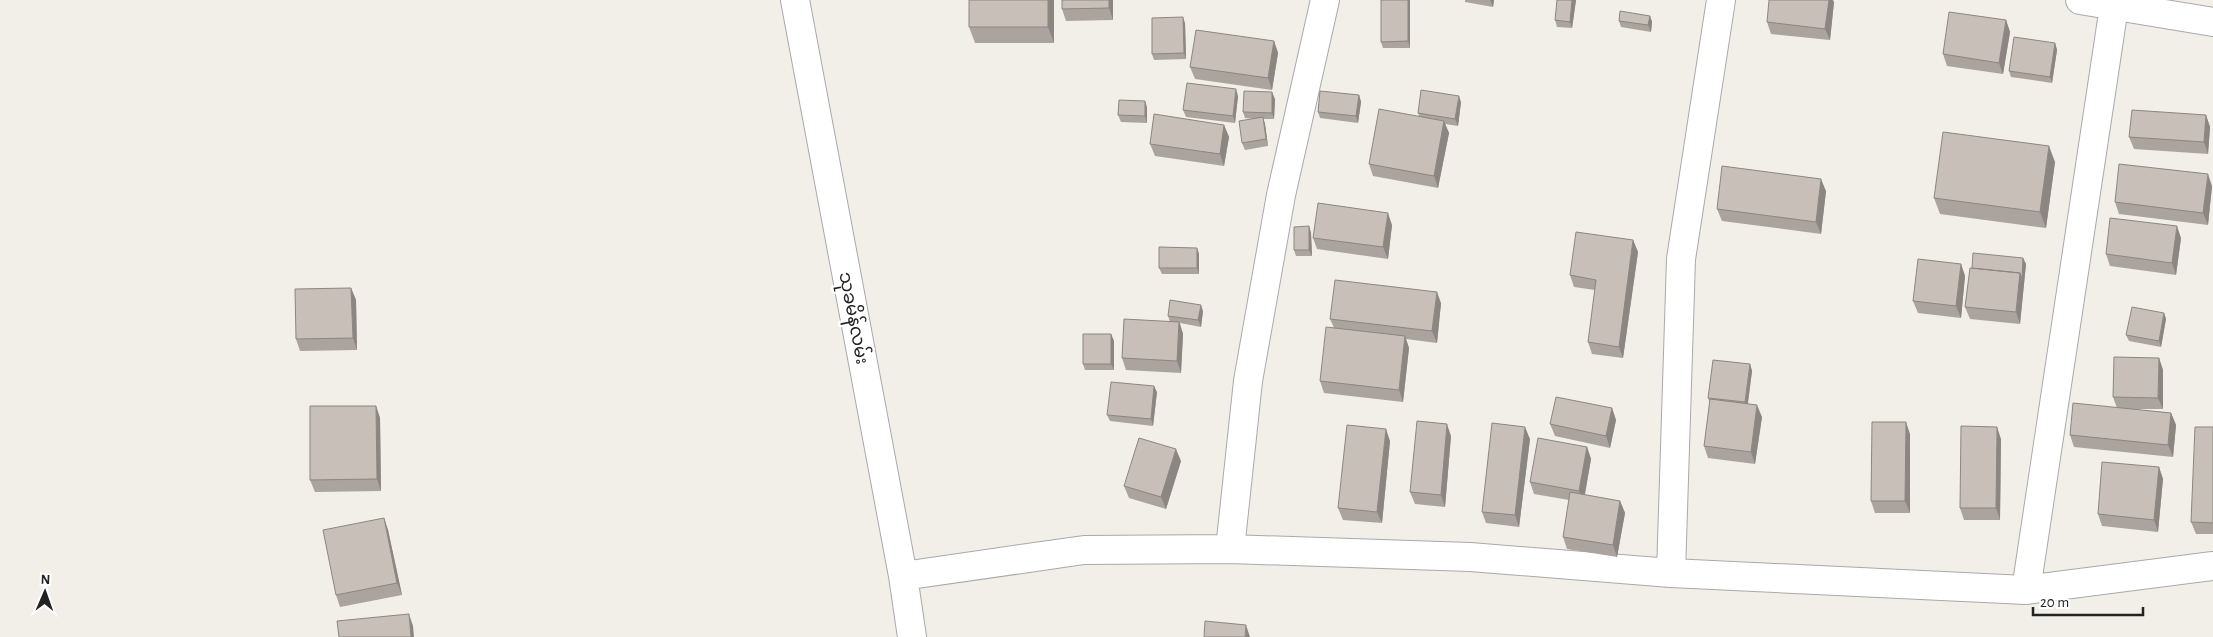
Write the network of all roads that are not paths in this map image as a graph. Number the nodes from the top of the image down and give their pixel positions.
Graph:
1 (795, 0) edge
2 (1325, 0) edge
3 (1721, 0) edge
4 (2080, 0) edge
5 (2115, 3) edge
6 (2213, 22) edge
7 (1230, 549) junction
8 (2213, 566) edge
9 (1671, 573) junction
10 (903, 576) junction
11 (2026, 590) junction
12 (912, 637) edge

1 - 10 street, သုခမိန်လမ်း
2 - 7 street
3 - 9 street
4 - 5 street
5 - 6 street
5 - 11 street
7 - 9 street
7 - 10 street
8 - 11 street
9 - 11 street
10 - 12 street, သုခမိန်လမ်း

